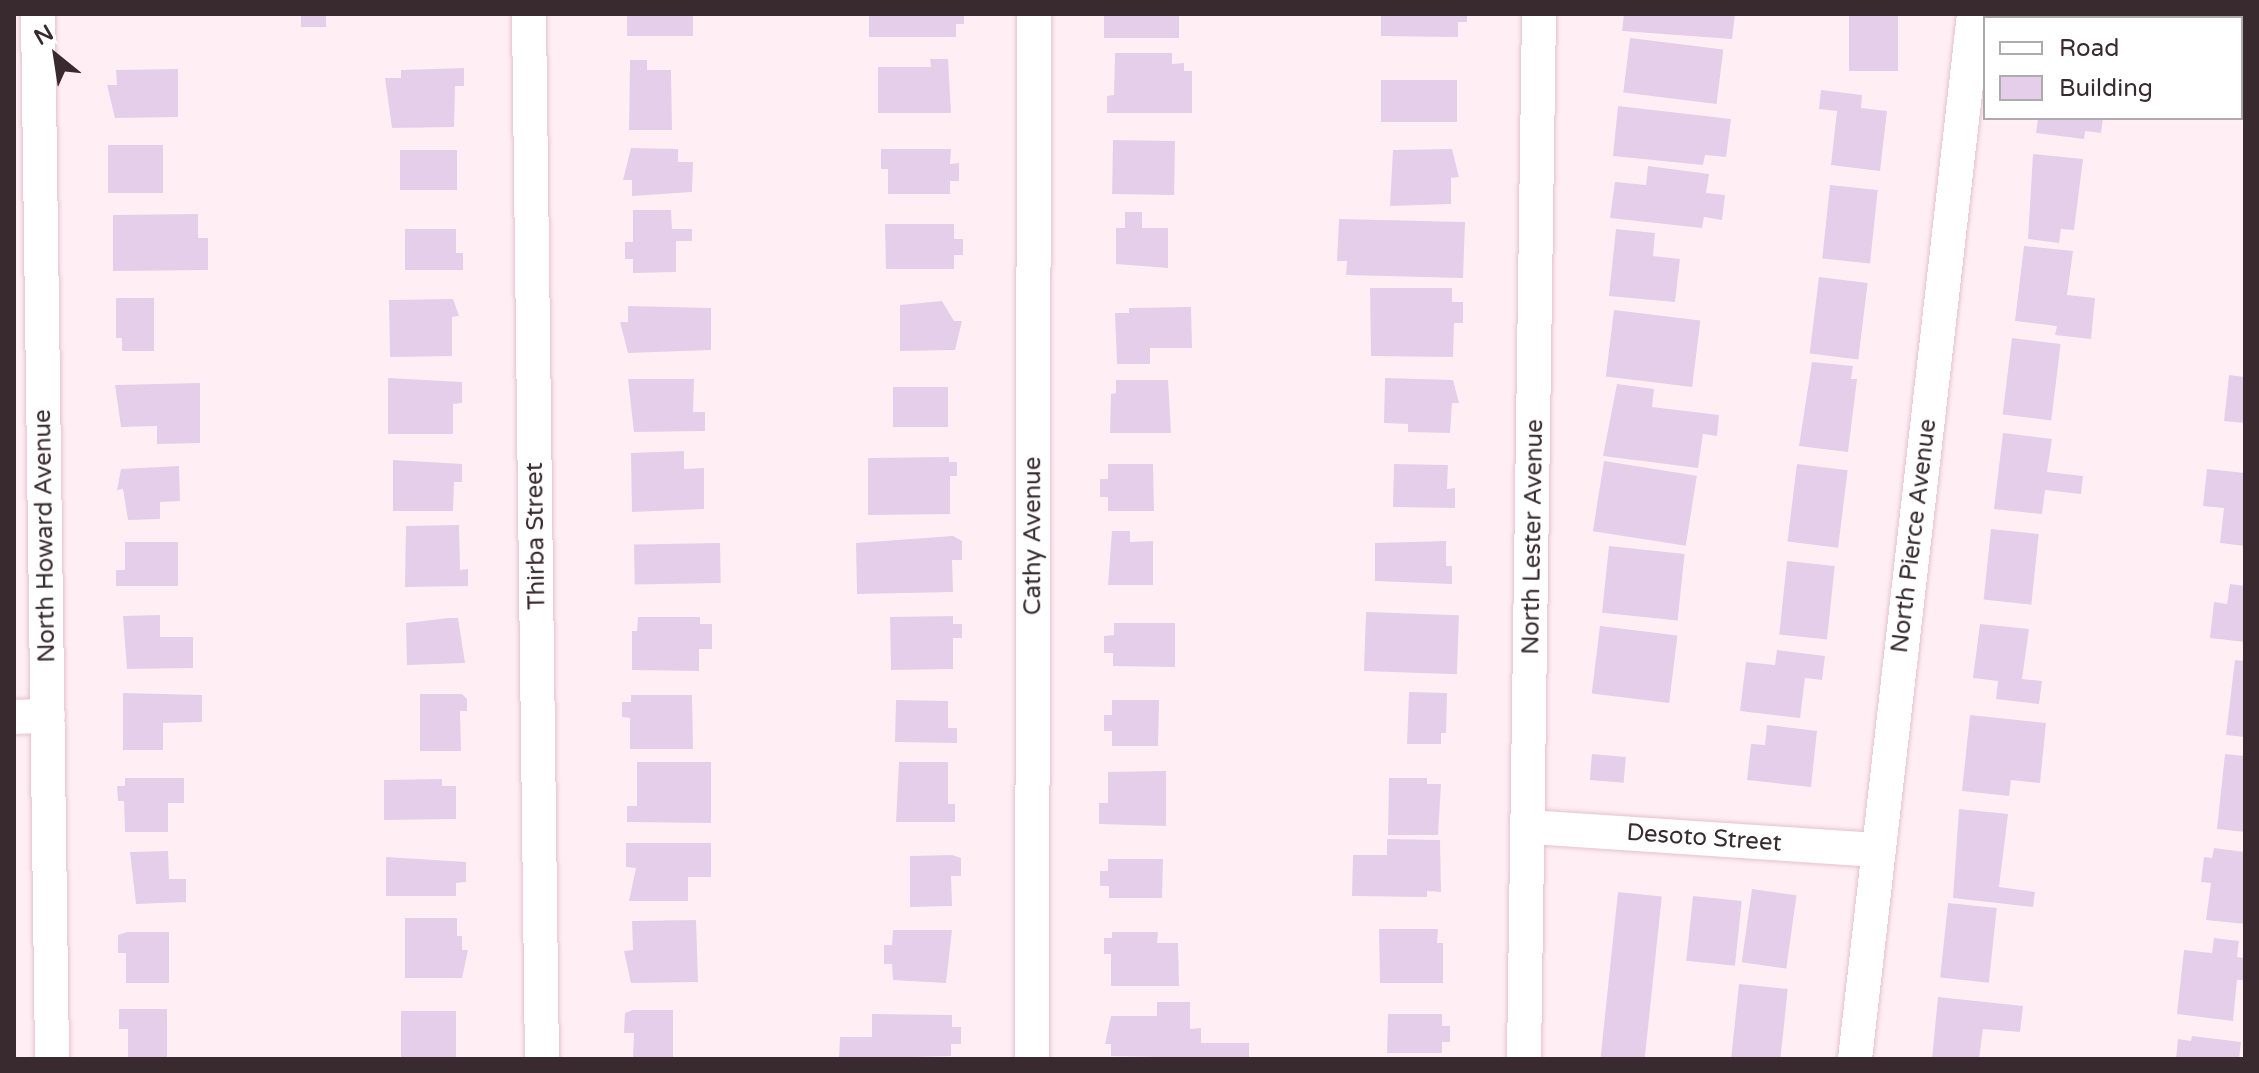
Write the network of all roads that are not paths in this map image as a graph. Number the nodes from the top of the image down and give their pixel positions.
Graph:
1 (38, 14) edge
2 (529, 14) edge
3 (1034, 14) edge
4 (1539, 14) edge
5 (1974, 14) edge
6 (27, 256) edge
7 (48, 716) junction
8 (14, 717) edge
9 (1530, 827) junction
10 (1878, 850) junction
11 (52, 1059) edge
12 (542, 1059) edge
13 (1032, 1059) edge
14 (1524, 1059) edge
15 (1855, 1059) edge

1 - 6 street, North Howard Avenue
2 - 12 street, Thirba Street
3 - 13 street, Cathy Avenue
4 - 9 street, North Lester Avenue
5 - 10 street, North Pierce Avenue
6 - 7 street, North Howard Avenue
7 - 8 street
7 - 11 street, North Howard Avenue
9 - 10 street, Desoto Street
9 - 14 street, North Lester Avenue
10 - 15 street, North Pierce Avenue

